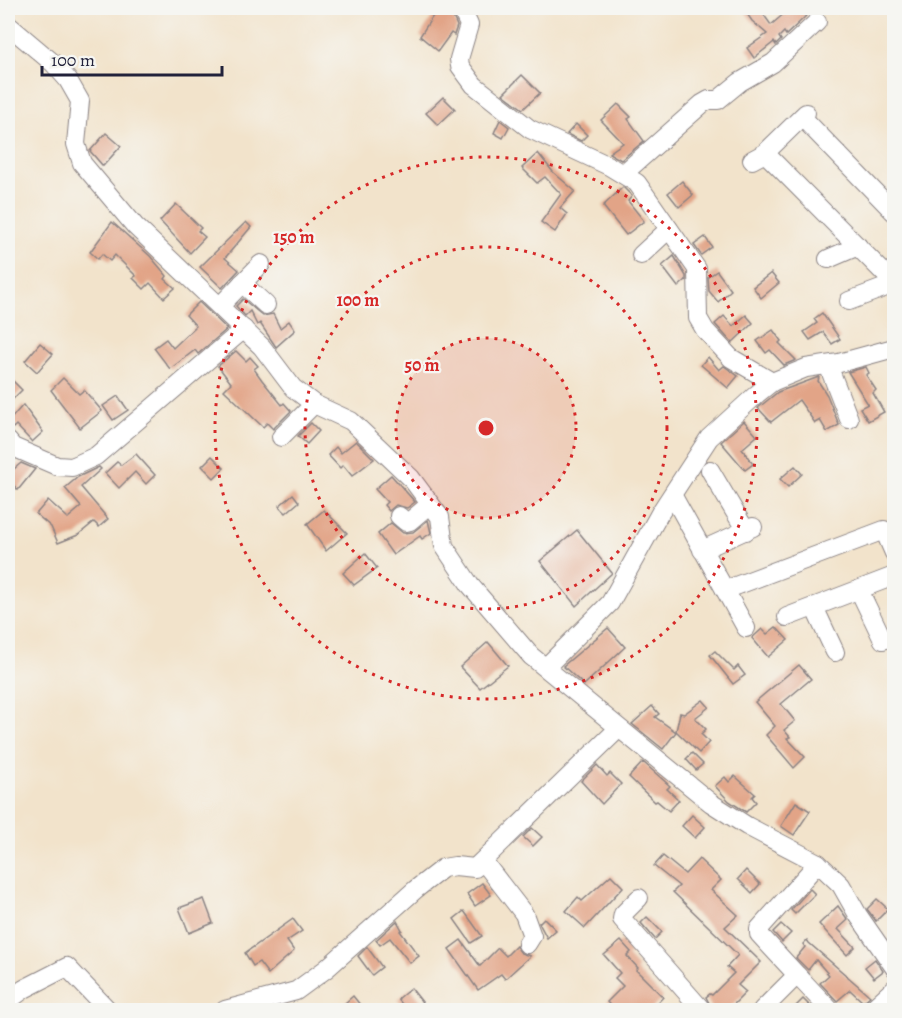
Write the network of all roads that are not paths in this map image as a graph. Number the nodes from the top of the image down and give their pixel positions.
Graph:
1 (460, 8) edge
2 (817, 22) dead end
3 (8, 25) edge
4 (623, 174) junction
5 (894, 212) edge
6 (669, 229) junction
7 (858, 246) junction
8 (640, 255) dead end
9 (828, 259) dead end
10 (261, 264) dead end
11 (242, 283) junction
12 (894, 284) edge
13 (849, 302) dead end
14 (266, 305) dead end
15 (220, 306) junction
16 (244, 329) junction
17 (894, 348) edge
18 (828, 365) junction
19 (772, 382) junction
20 (314, 404) junction
21 (849, 419) dead end
22 (281, 437) dead end
23 (8, 441) edge
24 (710, 470) dead end
25 (674, 498) dead end
26 (430, 504) junction
27 (399, 516) dead end
28 (702, 549) junction
29 (894, 553) edge
30 (894, 576) edge
31 (725, 590) junction
32 (859, 590) junction
33 (814, 607) junction
34 (787, 617) dead end
35 (746, 628) dead end
36 (882, 640) dead end
37 (835, 652) dead end
38 (546, 667) junction
39 (618, 729) junction
40 (483, 861) junction
41 (818, 863) junction
42 (639, 898) dead end
43 (527, 944) dead end
44 (894, 967) edge
45 (796, 975) junction
46 (894, 988) edge
47 (8, 1001) edge
48 (108, 1011) edge
49 (225, 1011) edge
50 (702, 1011) edge
51 (762, 1011) edge
52 (830, 1011) edge
53 (871, 1011) edge

1 - 4 street
2 - 4 street
3 - 15 street
4 - 6 street
5 - 7 street
6 - 8 street
6 - 19 street
7 - 9 street
7 - 12 street
10 - 11 street
11 - 14 street
11 - 15 street
12 - 13 street
15 - 16 street
16 - 20 street
16 - 23 street
17 - 18 street
18 - 19 street
18 - 21 street
19 - 38 street
20 - 22 street
20 - 26 street
24 - 28 street
25 - 28 street
26 - 27 street
26 - 38 street
28 - 31 street
29 - 31 street
30 - 32 street
31 - 35 street
32 - 33 street
32 - 36 street
33 - 34 street
33 - 37 street
38 - 39 street
39 - 40 street
39 - 41 street
40 - 43 street
40 - 49 street
41 - 44 street
41 - 45 street
42 - 50 street
45 - 51 street
45 - 52 street
46 - 53 street
47 - 48 street

